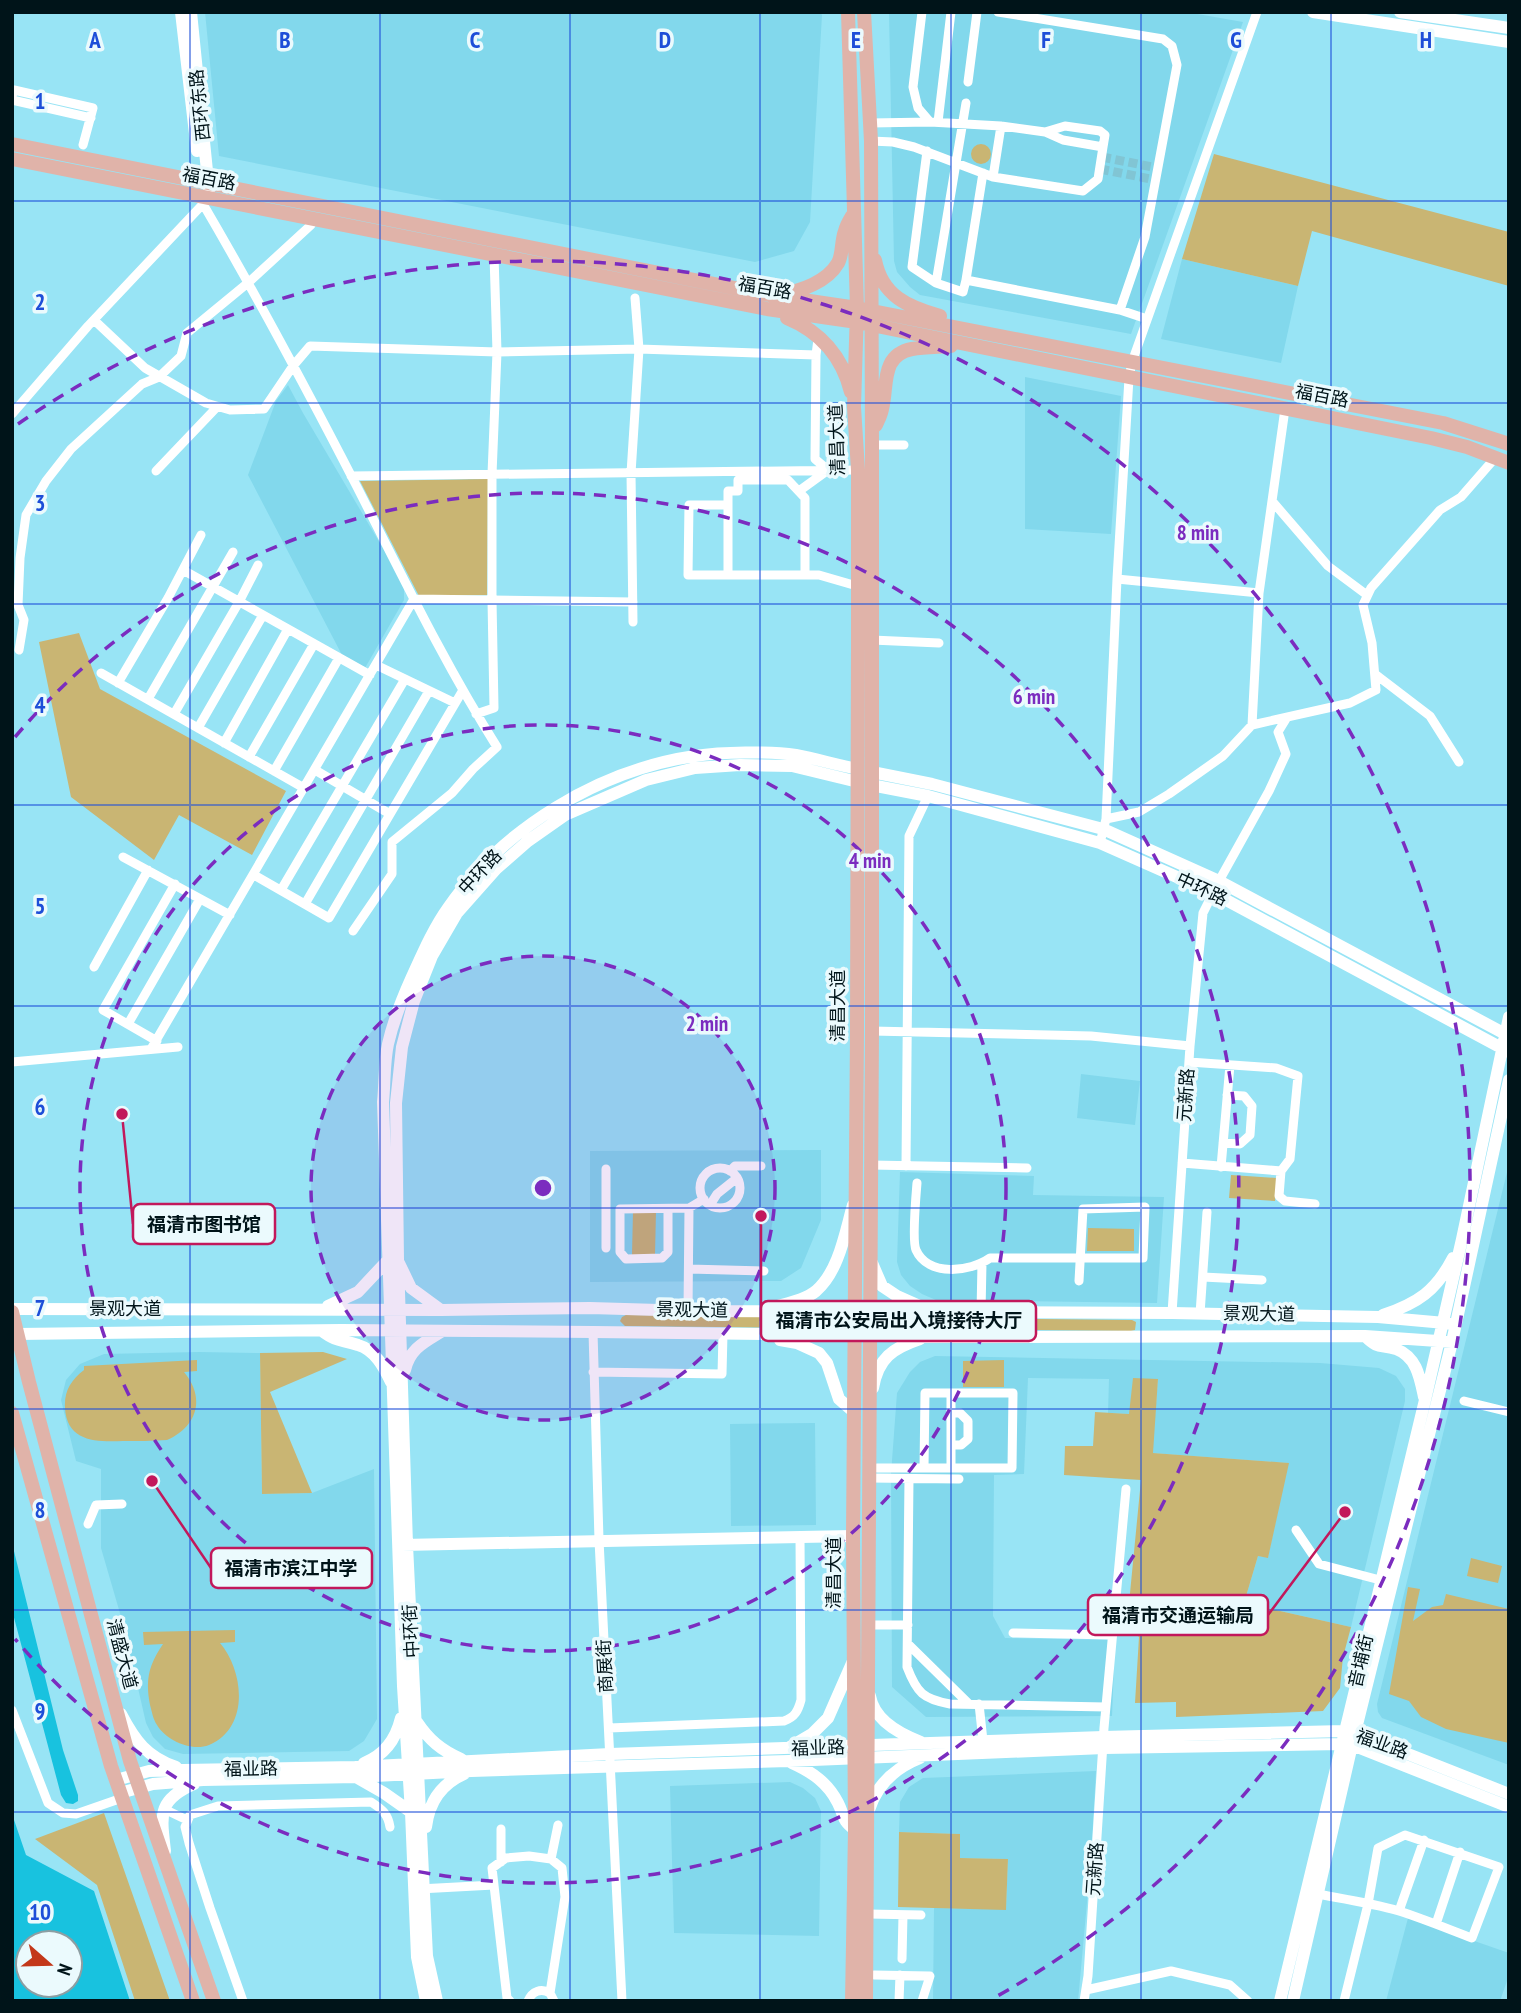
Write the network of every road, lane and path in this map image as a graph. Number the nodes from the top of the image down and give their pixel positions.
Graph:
1 (181, 12) edge
2 (191, 12) edge
3 (922, 12) edge
4 (951, 12) edge
5 (977, 12) edge
6 (998, 12) edge
7 (1257, 12) edge
8 (1313, 12) edge
9 (1406, 13) edge
10 (846, 15) edge
11 (865, 15) edge
12 (1049, 17) edge
13 (1509, 27) edge
14 (1509, 42) edge
15 (968, 82) dead end
16 (12, 98) edge
17 (966, 103) dead end
18 (934, 122) junction
19 (870, 123) junction
20 (964, 123) junction
21 (1001, 127) junction
22 (1045, 132) junction
23 (871, 141) junction
24 (12, 144) edge
25 (83, 145) dead end
26 (1103, 147) junction
27 (927, 150) junction
28 (12, 159) edge
29 (957, 163) junction
30 (988, 175) junction
31 (204, 194) junction
32 (854, 211) junction
33 (311, 225) dead end
34 (872, 241) junction
35 (494, 255) junction
36 (966, 280) junction
37 (249, 282) junction
38 (936, 283) junction
39 (635, 298) dead end
40 (768, 302) junction
41 (1120, 310) junction
42 (865, 316) junction
43 (1147, 319) junction
44 (94, 320) junction
45 (822, 338) junction
46 (969, 338) junction
47 (639, 349) junction
48 (497, 352) junction
49 (816, 355) junction
50 (1132, 362) junction
51 (293, 366) junction
52 (159, 377) junction
53 (1129, 377) junction
54 (217, 407) junction
55 (854, 407) junction
56 (1285, 409) junction
57 (12, 414) edge
58 (872, 439) junction
59 (1509, 444) edge
60 (904, 445) dead end
61 (1502, 461) edge
62 (828, 470) junction
63 (858, 470) junction
64 (156, 471) dead end
65 (631, 473) junction
66 (492, 474) junction
67 (351, 476) junction
68 (799, 491) junction
69 (1272, 501) junction
70 (728, 505) junction
71 (201, 535) dead end
72 (233, 552) dead end
73 (16, 559) edge
74 (258, 565) dead end
75 (183, 570) junction
76 (728, 575) junction
77 (805, 575) junction
78 (1117, 579) junction
79 (857, 586) junction
80 (212, 587) junction
81 (1259, 593) junction
82 (1367, 595) junction
83 (414, 599) junction
84 (492, 600) junction
85 (239, 601) junction
86 (633, 601) junction
87 (263, 615) junction
88 (634, 622) dead end
89 (288, 629) junction
90 (872, 640) junction
91 (939, 643) dead end
92 (314, 644) junction
93 (17, 645) edge
94 (339, 658) junction
95 (376, 665) junction
96 (101, 673) dead end
97 (1375, 674) junction
98 (370, 675) junction
99 (405, 680) junction
100 (118, 682) junction
101 (463, 690) junction
102 (429, 691) junction
103 (148, 699) junction
104 (455, 703) junction
105 (174, 714) junction
106 (476, 714) junction
107 (1286, 719) junction
108 (1252, 725) junction
109 (198, 728) junction
110 (223, 743) junction
111 (248, 757) junction
112 (1459, 762) dead end
113 (315, 770) junction
114 (274, 771) junction
115 (865, 777) junction
116 (342, 786) junction
117 (304, 788) junction
118 (928, 796) junction
119 (366, 800) junction
120 (390, 814) junction
121 (1105, 824) junction
122 (1100, 843) junction
123 (124, 857) dead end
124 (148, 870) junction
125 (254, 875) junction
126 (1219, 881) junction
127 (175, 884) junction
128 (281, 890) junction
129 (1213, 893) junction
130 (200, 899) junction
131 (305, 904) junction
132 (230, 915) junction
133 (353, 931) dead end
134 (94, 967) dead end
135 (1509, 1017) edge
136 (128, 1024) junction
137 (872, 1031) junction
138 (907, 1031) junction
139 (1507, 1035) edge
140 (154, 1045) junction
141 (1190, 1046) junction
142 (178, 1047) dead end
143 (1506, 1050) edge
144 (12, 1062) edge
145 (1189, 1062) junction
146 (1230, 1065) junction
147 (1509, 1080) edge
148 (1227, 1095) junction
149 (1223, 1143) junction
150 (1182, 1163) junction
151 (871, 1165) junction
152 (761, 1166) dead end
153 (906, 1166) junction
154 (1221, 1167) junction
155 (1027, 1168) dead end
156 (606, 1169) dead end
157 (1281, 1171) junction
158 (733, 1174) junction
159 (916, 1182) dead end
160 (856, 1198) junction
161 (707, 1202) junction
162 (1315, 1204) dead end
163 (689, 1208) junction
164 (606, 1209) junction
165 (620, 1209) junction
166 (668, 1209) junction
167 (1207, 1212) dead end
168 (869, 1237) junction
169 (1462, 1239) junction
170 (606, 1248) dead end
171 (1080, 1258) junction
172 (393, 1260) junction
173 (982, 1263) junction
174 (689, 1269) junction
175 (764, 1271) dead end
176 (1203, 1277) junction
177 (1262, 1280) dead end
178 (1079, 1281) dead end
179 (340, 1308) junction
180 (323, 1309) junction
181 (394, 1309) junction
182 (477, 1309) junction
183 (441, 1310) junction
184 (12, 1311) edge
185 (688, 1311) junction
186 (754, 1311) junction
187 (862, 1311) junction
188 (934, 1312) junction
189 (981, 1312) junction
190 (1172, 1313) junction
191 (1200, 1314) junction
192 (1378, 1317) junction
193 (1450, 1322) junction
194 (322, 1331) junction
195 (341, 1331) junction
196 (395, 1331) junction
197 (441, 1332) junction
198 (477, 1332) junction
199 (593, 1332) junction
200 (18, 1334) junction
201 (723, 1334) junction
202 (755, 1334) junction
203 (862, 1335) junction
204 (933, 1336) junction
205 (1365, 1336) junction
206 (1172, 1338) junction
207 (1446, 1341) junction
208 (593, 1372) junction
209 (397, 1384) junction
210 (951, 1393) junction
211 (1425, 1400) junction
212 (1464, 1401) dead end
213 (1509, 1412) edge
214 (12, 1413) edge
215 (862, 1413) junction
216 (951, 1413) junction
217 (951, 1445) junction
218 (924, 1468) junction
219 (951, 1468) junction
220 (872, 1473) junction
221 (909, 1479) junction
222 (959, 1479) dead end
223 (1126, 1489) dead end
224 (121, 1504) dead end
225 (88, 1524) dead end
226 (1296, 1530) dead end
227 (853, 1536) junction
228 (800, 1537) junction
229 (599, 1540) junction
230 (402, 1545) junction
231 (1380, 1580) junction
232 (867, 1625) junction
233 (908, 1625) junction
234 (1013, 1633) dead end
235 (1112, 1635) junction
236 (908, 1644) junction
237 (853, 1660) junction
238 (868, 1684) junction
239 (403, 1686) junction
240 (115, 1703) junction
241 (974, 1704) junction
242 (1106, 1707) junction
243 (12, 1710) edge
244 (416, 1720) junction
245 (609, 1728) junction
246 (1348, 1738) junction
247 (983, 1741) junction
248 (1104, 1742) junction
249 (929, 1749) junction
250 (861, 1752) junction
251 (788, 1755) junction
252 (610, 1760) junction
253 (468, 1765) junction
254 (413, 1768) junction
255 (183, 1770) junction
256 (355, 1772) junction
257 (203, 1780) junction
258 (137, 1781) junction
259 (119, 1790) junction
260 (1509, 1794) edge
261 (1509, 1807) edge
262 (164, 1809) junction
263 (411, 1812) junction
264 (867, 1817) junction
265 (187, 1820) junction
266 (558, 1825) dead end
267 (390, 1826) dead end
268 (500, 1829) dead end
269 (855, 1830) junction
270 (422, 1840) junction
271 (1424, 1840) junction
272 (1460, 1852) junction
273 (551, 1859) junction
274 (501, 1862) junction
275 (167, 1869) junction
276 (494, 1885) junction
277 (419, 1889) junction
278 (1317, 1894) junction
279 (1368, 1904) junction
280 (1399, 1911) junction
281 (868, 1914) junction
282 (903, 1915) junction
283 (920, 1915) dead end
284 (1436, 1924) junction
285 (902, 1959) dead end
286 (874, 1975) dead end
287 (900, 1975) junction
288 (1086, 1990) junction
289 (552, 1997) edge
290 (193, 2001) edge
291 (214, 2001) edge
292 (243, 2001) edge
293 (426, 2001) edge
294 (437, 2001) edge
295 (510, 2001) edge
296 (528, 2001) edge
297 (622, 2001) edge
298 (852, 2001) edge
299 (866, 2001) edge
300 (899, 2001) edge
301 (922, 2001) edge
302 (1084, 2001) edge
303 (1248, 2001) edge
304 (1280, 2001) edge
305 (1293, 2001) edge
306 (1344, 2001) edge

1 - 31 street, 西环东路
2 - 31 street, 西环东路
3 - 18 street
4 - 18 street
5 - 15 street
6 - 12 street
7 - 43 street
8 - 14 street
9 - 13 street
10 - 32 main road, 清昌大道
11 - 19 main road, 清昌大道
12 - 41 street
16 - 25 street
17 - 20 street
18 - 19 street
18 - 20 street
19 - 23 main road, 清昌大道
20 - 21 street
20 - 29 street
21 - 22 street
21 - 30 street
22 - 26 street
22 - 26 street
23 - 27 street
23 - 34 main road, 清昌大道
24 - 31 main road, 福百路
26 - 30 street
27 - 29 street
27 - 38 street
28 - 31 main road, 福百路
29 - 30 street
29 - 38 street
30 - 36 street
31 - 35 main road, 福百路
31 - 37 street
31 - 40 main road, 福百路
31 - 44 street
32 - 40 main road
32 - 42 main road, 清昌大道
33 - 37 street
34 - 42 main road, 清昌大道
34 - 46 main road
35 - 40 main road, 福百路
35 - 48 street
36 - 38 street
36 - 41 street
37 - 51 street
37 - 52 street
39 - 47 street
40 - 42 main road, 福百路
40 - 45 main road
41 - 43 street
42 - 46 main road, 福百路
42 - 55 main road, 清昌大道
42 - 58 main road, 清昌大道
43 - 50 street
44 - 52 street
44 - 57 street
45 - 49 street
45 - 55 main road
46 - 50 main road, 福百路
46 - 53 main road, 福百路
46 - 58 main road
47 - 48 street
47 - 49 street
47 - 65 street
48 - 51 street
48 - 66 street
49 - 62 street
50 - 53 street
50 - 59 main road, 福百路
51 - 54 street
51 - 67 street
52 - 54 street
52 - 73 street
53 - 56 main road, 福百路
53 - 78 street
54 - 64 street
55 - 63 main road, 清昌大道
56 - 61 main road, 福百路
56 - 69 street
58 - 60 street
58 - 90 main road, 清昌大道
61 - 82 street
62 - 63 street
62 - 65 street
62 - 68 street
63 - 79 main road, 清昌大道
65 - 66 street
65 - 86 street
66 - 67 street
66 - 84 street
67 - 83 street
68 - 70 street
68 - 77 street
69 - 81 street
69 - 82 street
70 - 76 street
70 - 76 street
71 - 75 street
72 - 80 street
73 - 93 street
74 - 85 street
75 - 80 street
75 - 100 street
76 - 77 street
77 - 79 street
78 - 81 street
78 - 121 street
79 - 115 main road, 清昌大道
80 - 85 street
80 - 103 street
81 - 108 street
82 - 97 street
83 - 84 street
83 - 95 street
83 - 101 street
84 - 86 street
84 - 106 street
85 - 87 street
85 - 105 street
86 - 88 street
87 - 89 street
87 - 109 street
89 - 92 street
89 - 110 street
90 - 91 street
90 - 115 main road, 清昌大道
92 - 94 street
92 - 111 street
94 - 98 street
94 - 114 street
95 - 98 street
95 - 99 street
96 - 100 street
97 - 107 street
97 - 112 street
98 - 113 street
99 - 102 street
99 - 116 street
100 - 103 street
101 - 104 street
101 - 106 street
102 - 104 street
102 - 119 street
103 - 105 street
104 - 120 street
105 - 109 street
106 - 133 street
107 - 108 street
107 - 126 street, 元新路
108 - 121 street
109 - 110 street
110 - 111 street
111 - 114 street
113 - 116 street
113 - 117 street
114 - 117 street
115 - 118 street, 中环路
115 - 121 street, 中环路
115 - 137 main road, 清昌大道
115 - 160 main road, 清昌大道
115 - 172 street, 中环路
116 - 119 street
116 - 128 street
117 - 125 street
118 - 122 street, 中环路
118 - 138 street
119 - 120 street
119 - 131 street
120 - 131 street
121 - 122 street
121 - 126 street, 中环路
122 - 129 street, 中环路
123 - 124 street
124 - 127 street
124 - 134 street
125 - 128 street
125 - 132 street
126 - 129 street, 元新路
126 - 139 street, 中环路
127 - 130 street
127 - 136 street
128 - 131 street
129 - 141 street, 元新路
129 - 143 street, 中环路
130 - 132 street
130 - 136 street
132 - 140 street
135 - 139 street
136 - 140 street
137 - 138 street
137 - 151 main road, 清昌大道
138 - 141 street
138 - 153 street
139 - 143 street
140 - 142 street
140 - 144 street
141 - 145 street, 元新路
143 - 169 street
145 - 146 street
145 - 150 street, 元新路
146 - 148 street
146 - 157 street
147 - 193 street
148 - 149 street
148 - 149 street
149 - 154 street
150 - 154 street
150 - 190 street, 元新路
151 - 153 street
151 - 168 main road, 清昌大道
152 - 158 street
153 - 155 street
154 - 157 street
156 - 164 street
157 - 162 street
158 - 161 street
158 - 161 street
158 - 161 street
159 - 173 street
160 - 186 street
160 - 187 main road, 清昌大道
161 - 163 street
163 - 166 street
163 - 174 street
164 - 165 street
164 - 170 street
165 - 166 street
165 - 166 street
167 - 176 street
168 - 187 main road, 清昌大道
168 - 188 street
169 - 192 street
169 - 193 street
171 - 171 street
171 - 173 street
171 - 178 street
172 - 180 street
172 - 181 street, 中环街
172 - 183 street
173 - 189 street
174 - 175 street
174 - 185 street
176 - 177 street
176 - 191 street
179 - 180 street, 景观大道
179 - 181 street, 景观大道
179 - 195 street
180 - 184 street, 景观大道
181 - 183 street, 景观大道
181 - 196 street, 中环街
182 - 183 street, 景观大道
182 - 185 street, 景观大道
182 - 198 street
184 - 200 main road, 清盛大道
185 - 186 street, 景观大道
186 - 187 street, 景观大道
187 - 188 street, 景观大道
187 - 203 main road, 清昌大道
188 - 189 street, 景观大道
189 - 190 street, 景观大道
190 - 191 street, 景观大道
190 - 206 street
191 - 192 street, 景观大道
192 - 193 street, 景观大道
193 - 207 street, 音埔街
194 - 195 street, 景观大道
194 - 200 street, 景观大道
194 - 209 street
195 - 196 street, 景观大道
196 - 197 street, 景观大道
196 - 209 street, 中环街
197 - 198 street, 景观大道
197 - 209 street
198 - 199 street, 景观大道
199 - 201 street, 景观大道
199 - 208 street, 商展街
200 - 240 main road, 清盛大道
201 - 202 street, 景观大道
201 - 208 street
202 - 203 street, 景观大道
202 - 215 street
203 - 204 street, 景观大道
203 - 215 main road, 清昌大道
204 - 206 street, 景观大道
204 - 215 street
205 - 206 street, 景观大道
205 - 207 street, 景观大道
205 - 211 street
207 - 211 street, 音埔街
207 - 246 street, 音埔街
208 - 229 street, 商展街
209 - 230 street, 中环街
210 - 216 street
210 - 218 street
210 - 219 street
211 - 231 street, 音埔街
212 - 213 street
214 - 259 main road
215 - 220 main road, 清昌大道
215 - 227 main road, 清昌大道
216 - 217 street
216 - 217 street
217 - 219 street
218 - 219 street
218 - 220 street
220 - 221 street
220 - 232 main road, 清昌大道
221 - 222 street
221 - 233 street
223 - 235 street, 元新路
224 - 225 street
226 - 231 street
227 - 228 street
227 - 237 main road, 清昌大道
228 - 229 street
228 - 245 street
229 - 230 street
229 - 245 street, 商展街
230 - 239 street, 中环街
230 - 244 street, 中环街
231 - 246 street, 音埔街
232 - 233 street
232 - 238 main road, 清昌大道
233 - 236 street
234 - 235 street
235 - 242 street, 元新路
236 - 241 street
236 - 241 street
237 - 250 main road, 清昌大道
237 - 251 street
238 - 249 street
238 - 250 main road, 清昌大道
239 - 254 street, 中环街
239 - 256 street
240 - 255 street
240 - 258 main road, 清盛大道
241 - 242 street
241 - 247 street
242 - 248 street, 元新路
243 - 259 street
244 - 253 street
244 - 254 street, 中环街
245 - 252 street, 商展街
246 - 248 street, 福业路
246 - 260 street, 福业路
246 - 261 street, 福业路
246 - 278 street, 音埔街
246 - 304 street, 音埔街
247 - 248 street, 福业路
247 - 249 street, 福业路
248 - 249 street, 福业路
248 - 288 street, 元新路
249 - 250 street, 福业路
249 - 264 street
250 - 251 street, 福业路
250 - 264 main road, 清昌大道
250 - 269 main road, 清昌大道
251 - 252 street, 福业路
251 - 269 street
252 - 253 street, 福业路
252 - 297 street, 商展街
253 - 254 street, 福业路
253 - 270 street
254 - 256 street, 福业路
254 - 263 street, 中环街
254 - 270 street, 中环街
255 - 256 street, 福业路
255 - 258 street, 福业路
256 - 257 street, 福业路
256 - 263 street
257 - 258 street, 福业路
257 - 262 street
258 - 259 street, 福业路
258 - 275 main road, 清盛大道
259 - 290 main road
262 - 265 street
262 - 275 street
263 - 277 street, 中环街
264 - 281 main road, 清昌大道
265 - 267 street
265 - 292 street
266 - 273 street
268 - 274 street
269 - 298 main road, 清昌大道
270 - 277 street, 中环街
271 - 272 street
271 - 279 street
271 - 280 street
272 - 284 street
272 - 284 street
273 - 274 street
273 - 289 street
274 - 276 street
275 - 291 main road, 清盛大道
276 - 277 street
276 - 295 street
277 - 293 street, 中环街
277 - 294 street, 中环街
278 - 279 street
278 - 305 street, 音埔街
279 - 280 street
279 - 306 street
280 - 284 street
281 - 282 street
281 - 299 main road, 清昌大道
282 - 283 street
282 - 285 street
286 - 287 street
287 - 300 street
287 - 301 street
288 - 302 street, 元新路
288 - 303 street
289 - 296 street

